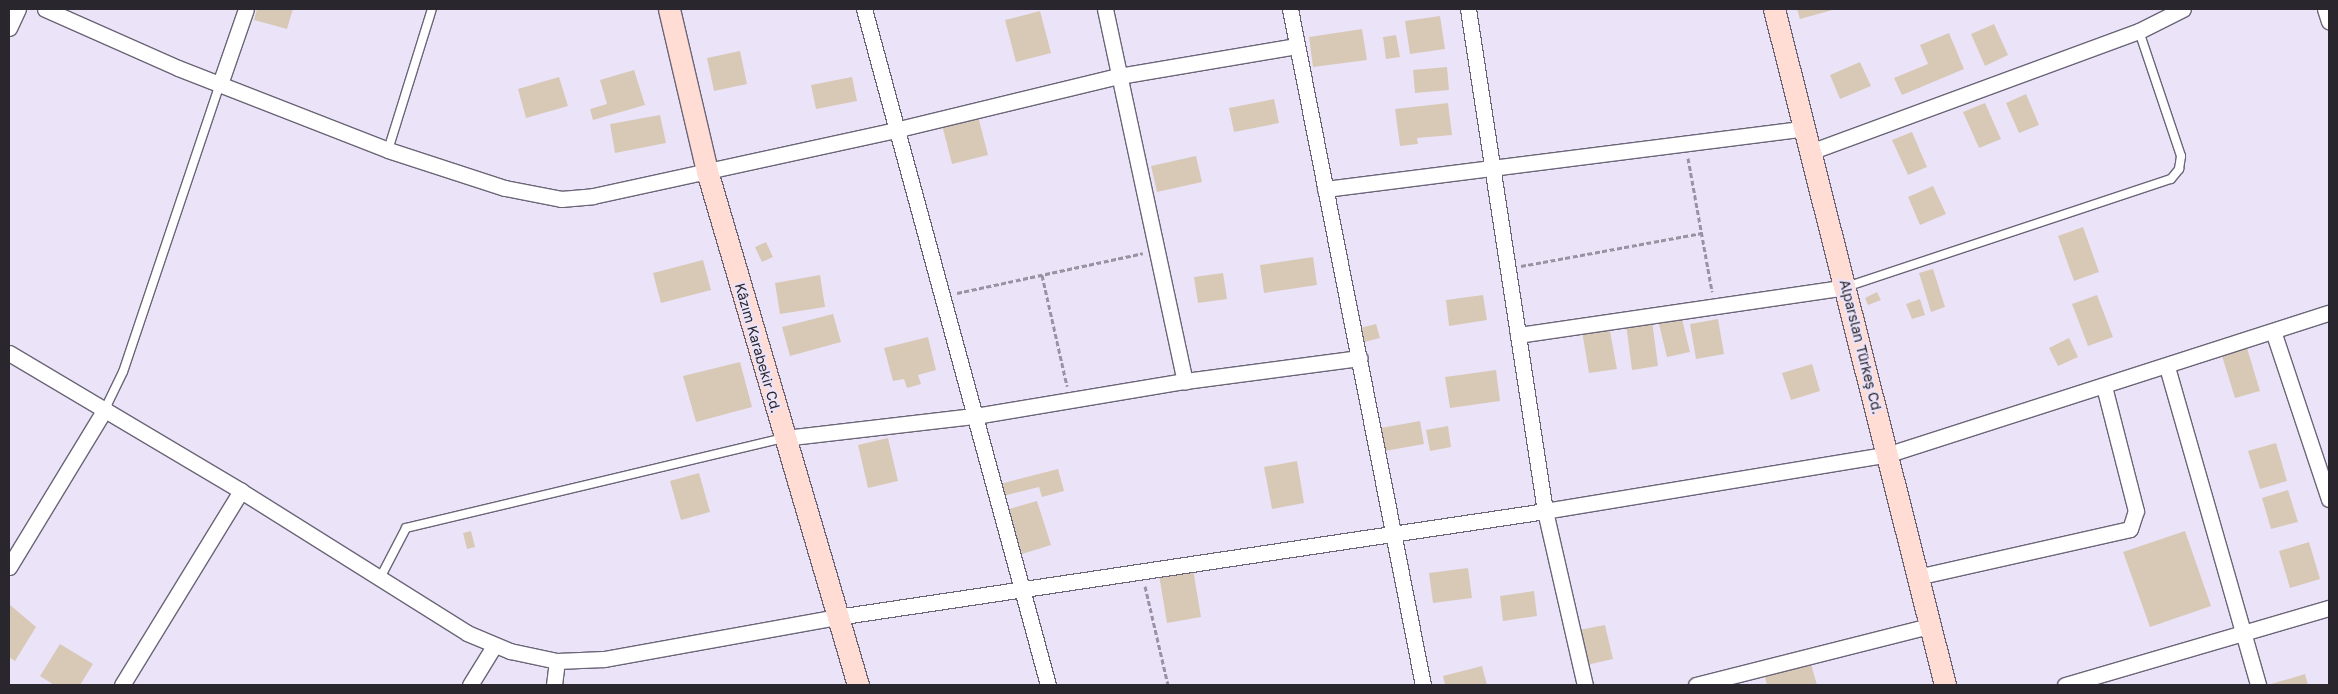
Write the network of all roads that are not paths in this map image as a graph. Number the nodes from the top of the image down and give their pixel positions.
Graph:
1 (18, 9) edge
2 (45, 9) edge
3 (246, 9) edge
4 (432, 9) edge
5 (669, 9) edge
6 (864, 9) edge
7 (1105, 9) edge
8 (1290, 9) edge
9 (1468, 9) edge
10 (1774, 9) edge
11 (2183, 9) edge
12 (2324, 9) edge
13 (2329, 22) edge
14 (9, 28) edge
15 (2139, 31) junction
16 (1296, 46) junction
17 (1119, 76) junction
18 (220, 84) junction
19 (1805, 128) junction
20 (896, 130) junction
21 (388, 150) junction
22 (1810, 152) junction
23 (1495, 164) junction
24 (708, 171) junction
25 (1326, 189) junction
26 (1846, 287) junction
27 (2329, 313) edge
28 (1518, 334) junction
29 (2274, 334) junction
30 (9, 353) edge
31 (1358, 358) junction
32 (2167, 367) junction
33 (1185, 381) junction
34 (2104, 386) junction
35 (105, 409) junction
36 (975, 416) junction
37 (784, 438) junction
38 (1888, 454) junction
39 (241, 491) junction
40 (2329, 499) edge
41 (1545, 511) junction
42 (1395, 531) junction
43 (9, 567) edge
44 (380, 578) junction
45 (1917, 578) junction
46 (1022, 588) junction
47 (2329, 608) edge
48 (837, 617) junction
49 (1930, 626) junction
50 (2245, 635) junction
51 (494, 646) junction
52 (557, 660) junction
53 (1753, 678) edge
54 (2115, 679) edge
55 (122, 685) edge
56 (470, 685) edge
57 (554, 685) edge
58 (858, 685) edge
59 (1048, 685) edge
60 (1423, 685) edge
61 (1585, 685) edge
62 (1696, 685) edge
63 (1945, 685) edge
64 (2065, 685) edge
65 (2258, 685) edge

1 - 14 street
2 - 18 street
3 - 18 street
4 - 21 lane
5 - 24 street, Kâzım Karabekir Cd.
6 - 20 street
7 - 17 street
8 - 16 street
9 - 23 street
10 - 19 street, Alparslan Türkeş Cd.
11 - 15 street
12 - 13 street
15 - 22 street
15 - 26 lane
16 - 17 street
16 - 25 street
17 - 20 street
17 - 33 street
18 - 21 street
18 - 35 lane
19 - 22 street, Alparslan Türkeş Cd.
19 - 23 street
20 - 24 street
20 - 36 street
21 - 24 street
22 - 26 street, Alparslan Türkeş Cd.
23 - 25 street
23 - 28 street
24 - 37 street, Kâzım Karabekir Cd.
25 - 31 street
26 - 28 street
26 - 38 street, Alparslan Türkeş Cd.
27 - 29 street
28 - 41 street
29 - 32 street
29 - 40 street
30 - 35 street
31 - 33 street
31 - 42 street
32 - 34 street
32 - 50 street
33 - 36 street
34 - 38 street
34 - 45 street
35 - 39 street
35 - 43 street
36 - 37 street
36 - 46 street
37 - 44 lane
37 - 48 street, Kâzım Karabekir Cd.
38 - 41 street
38 - 45 street, Alparslan Türkeş Cd.
39 - 44 street
39 - 55 street
41 - 42 street
41 - 61 street
42 - 46 street
42 - 60 street
44 - 51 street
45 - 49 street, Alparslan Türkeş Cd.
46 - 48 street
46 - 59 street
47 - 50 street
48 - 52 street
48 - 58 street, Kâzım Karabekir Cd.
49 - 53 street
49 - 63 street, Alparslan Türkeş Cd.
50 - 54 street
50 - 65 street
51 - 52 street
51 - 56 street
52 - 57 street
53 - 62 street
54 - 64 street

